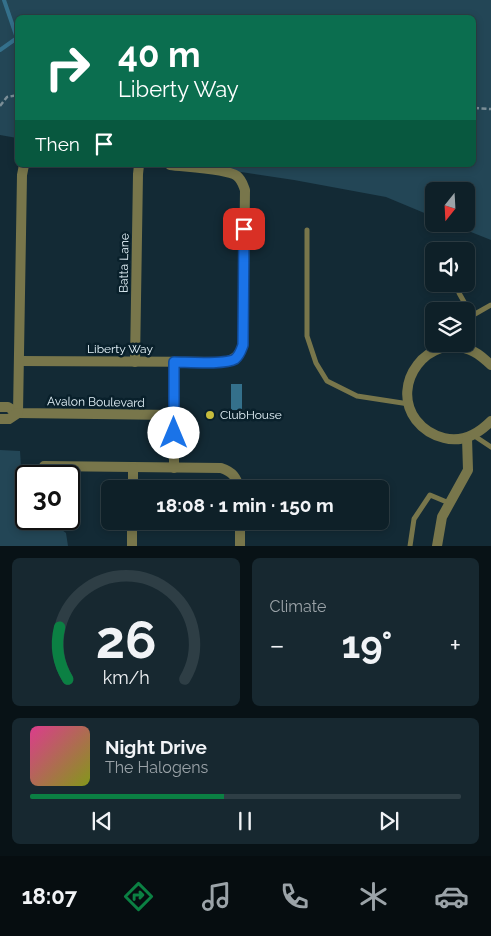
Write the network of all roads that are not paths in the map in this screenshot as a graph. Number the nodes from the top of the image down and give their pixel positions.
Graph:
1 (24, 167) edge
2 (139, 167) edge
3 (187, 167) edge
4 (306, 230) dead end
5 (491, 305) edge
6 (475, 314) edge
7 (433, 352) edge
8 (474, 352) edge
9 (19, 361) junction
10 (134, 362) junction
11 (174, 362) junction
12 (491, 366) edge
13 (409, 404) junction
14 (0, 407) edge
15 (18, 413) junction
16 (173, 415) junction
17 (0, 419) edge
18 (491, 421) edge
19 (470, 436) junction
20 (491, 447) edge
21 (80, 467) edge
22 (133, 468) junction
23 (174, 468) junction
24 (133, 480) edge
25 (238, 480) edge
26 (450, 503) junction
27 (132, 530) edge
28 (240, 530) edge
29 (132, 546) edge
30 (240, 546) edge
31 (410, 546) edge
32 (436, 546) edge

1 - 9 street
2 - 10 street, Batta Lane
3 - 11 street, Liberty Way
4 - 13 lane
5 - 6 lane
7 - 13 street
8 - 12 street
9 - 10 street, Liberty Way
9 - 15 street
10 - 11 street, Liberty Way
11 - 16 street
13 - 19 street
14 - 15 street, Avalon Boulevard
15 - 16 street, Avalon Boulevard
15 - 17 street, Avalon Boulevard
16 - 23 street
18 - 19 street
19 - 20 lane
19 - 26 street
21 - 22 street
22 - 23 street
22 - 24 street
23 - 25 street
26 - 31 lane
26 - 32 street
27 - 29 street
28 - 30 street

